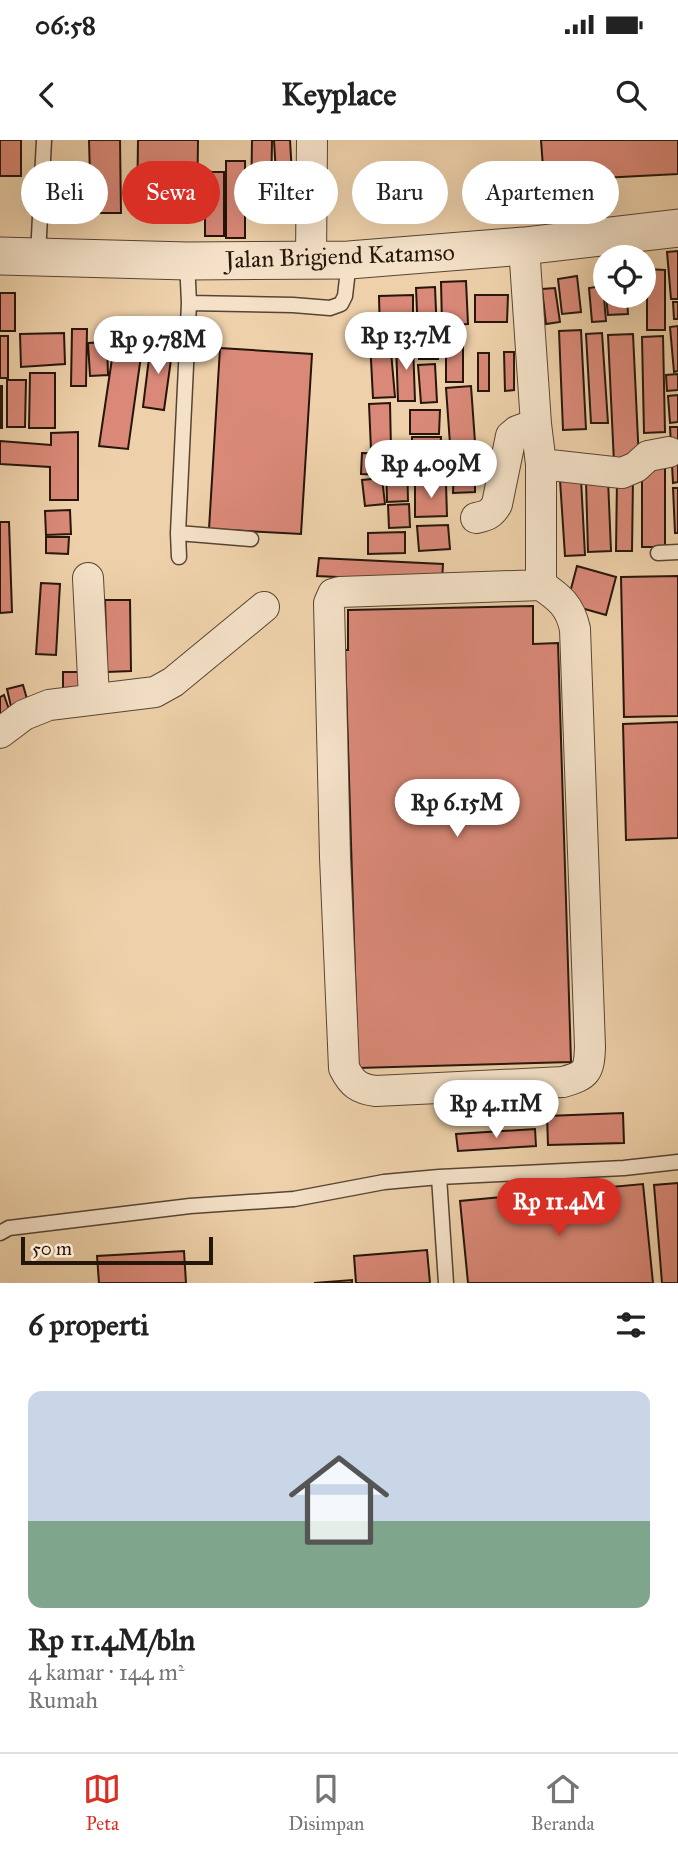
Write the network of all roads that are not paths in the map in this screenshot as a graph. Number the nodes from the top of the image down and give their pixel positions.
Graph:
1 (44, 140) edge
2 (312, 140) edge
3 (678, 228) edge
4 (524, 246) junction
5 (0, 256) edge
6 (38, 257) junction
7 (349, 260) junction
8 (187, 261) junction
9 (311, 261) junction
10 (189, 303) junction
11 (536, 424) junction
12 (669, 452) dead end
13 (541, 464) junction
14 (476, 518) dead end
15 (178, 533) junction
16 (251, 539) dead end
17 (678, 552) edge
18 (659, 553) dead end
19 (179, 557) dead end
20 (88, 579) dead end
21 (541, 585) junction
22 (264, 607) dead end
23 (94, 698) junction
24 (0, 733) edge
25 (678, 1162) edge
26 (439, 1177) junction
27 (0, 1233) edge
28 (446, 1283) edge

1 - 6 lane
2 - 9 street
3 - 4 street, Jalan Brigjend Katamso
4 - 7 street, Jalan Brigjend Katamso
4 - 11 street
5 - 6 street, Jalan Brigjend Katamso
6 - 8 street, Jalan Brigjend Katamso
7 - 9 street, Jalan Brigjend Katamso
7 - 10 lane
8 - 9 street, Jalan Brigjend Katamso
8 - 10 lane
10 - 15 lane
11 - 13 street
11 - 14 street
12 - 13 street
13 - 21 street
15 - 16 lane
15 - 19 lane
17 - 18 lane
20 - 23 street
21 - 21 street
22 - 23 street
23 - 24 street
25 - 26 lane
26 - 27 lane
26 - 28 lane

